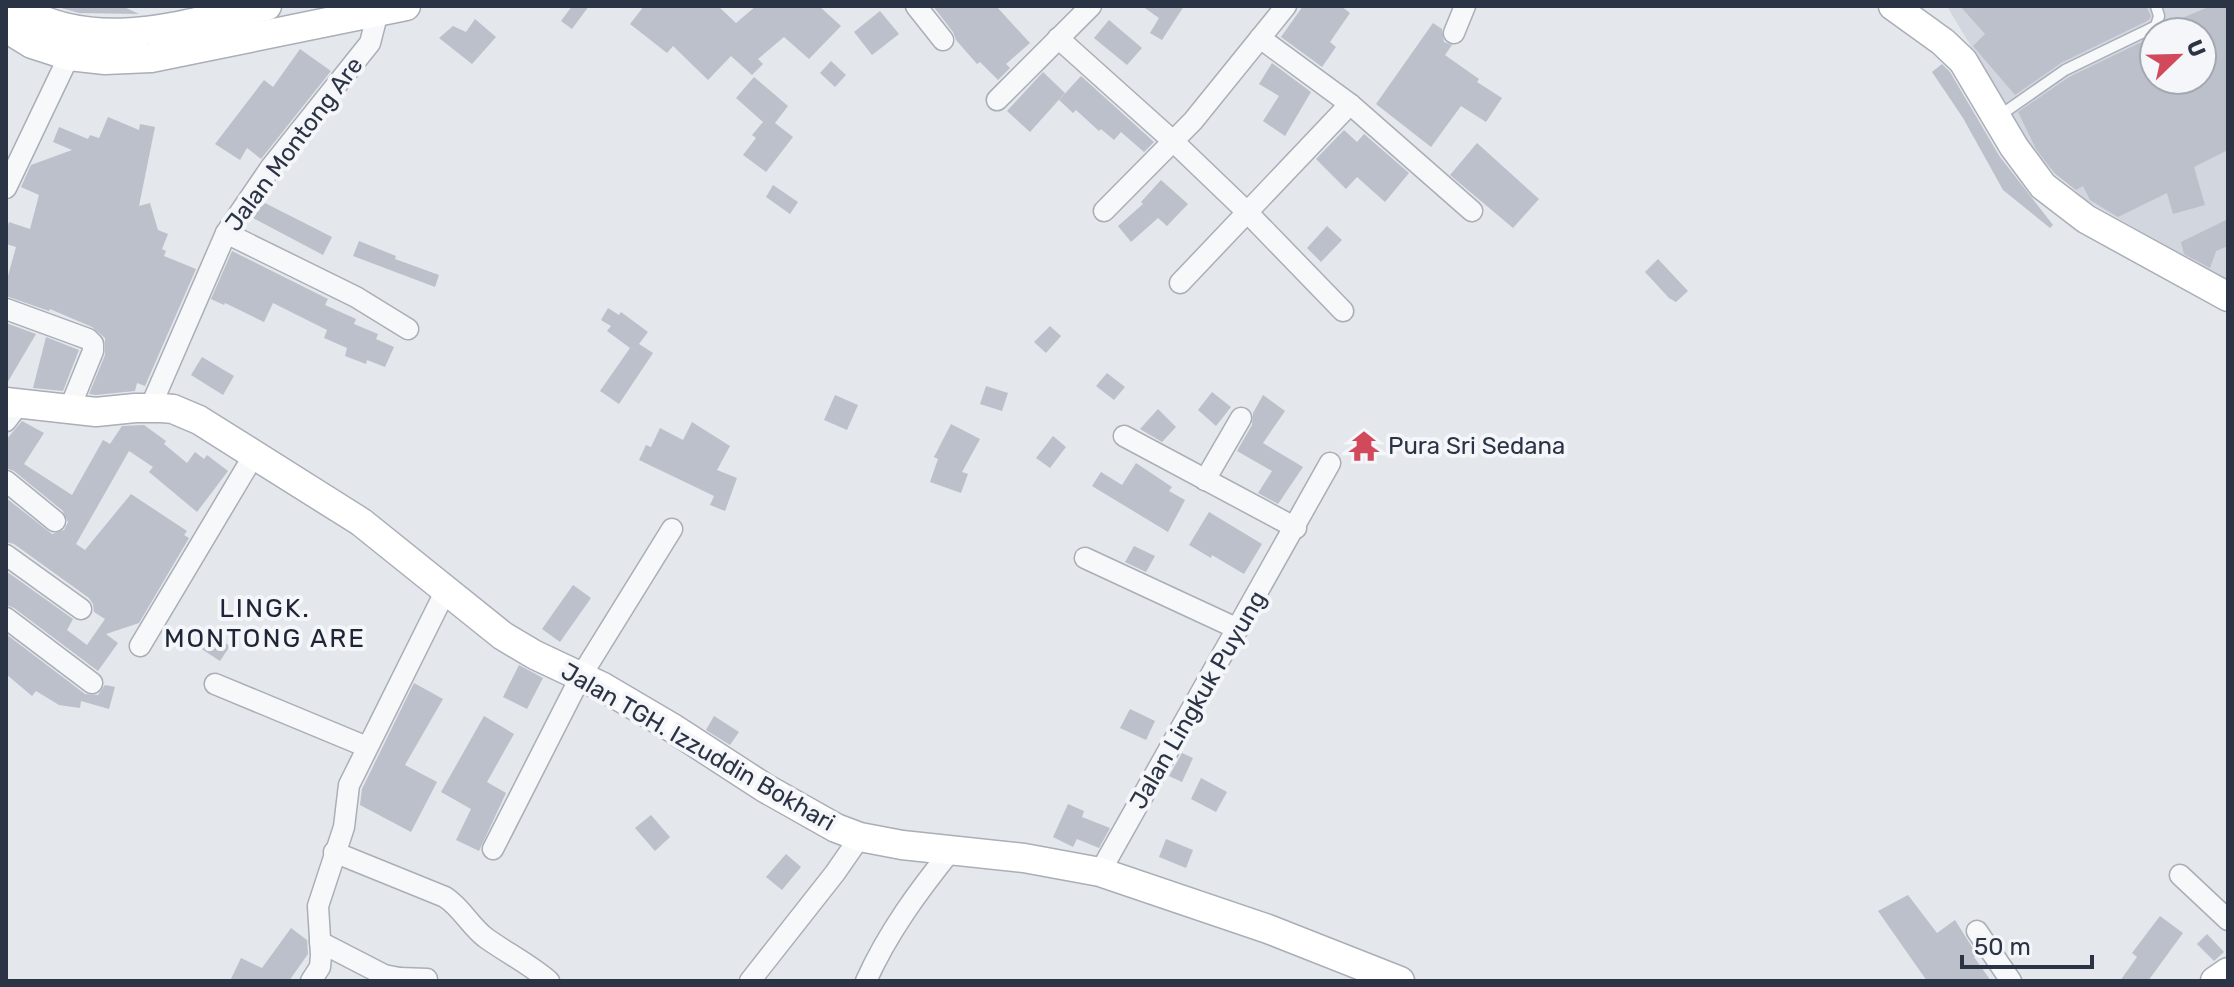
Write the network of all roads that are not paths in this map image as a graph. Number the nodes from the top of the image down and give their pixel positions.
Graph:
1 (15, 6) edge
2 (267, 6) edge
3 (406, 6) edge
4 (916, 6) edge
5 (1091, 6) edge
6 (1286, 6) edge
7 (1465, 6) edge
8 (1893, 6) edge
9 (2156, 6) edge
10 (378, 12) junction
11 (6, 28) edge
12 (1454, 33) dead end
13 (1058, 38) junction
14 (1260, 38) junction
15 (943, 40) dead end
16 (69, 56) junction
17 (997, 100) dead end
18 (1350, 104) junction
19 (1997, 117) junction
20 (1174, 142) junction
21 (6, 188) edge
22 (1104, 211) dead end
23 (1472, 211) dead end
24 (1247, 212) junction
25 (226, 233) junction
26 (1180, 283) dead end
27 (2228, 297) edge
28 (6, 309) edge
29 (1343, 311) dead end
30 (408, 329) dead end
31 (150, 408) junction
32 (10, 409) edge
33 (69, 410) junction
34 (1241, 418) dead end
35 (1124, 436) dead end
36 (254, 455) junction
37 (1330, 463) dead end
38 (1205, 480) junction
39 (6, 481) edge
40 (55, 521) dead end
41 (1296, 528) junction
42 (672, 529) dead end
43 (6, 555) edge
44 (1085, 558) dead end
45 (446, 590) junction
46 (81, 609) dead end
47 (6, 618) edge
48 (1238, 629) junction
49 (140, 646) dead end
50 (581, 676) junction
51 (92, 683) dead end
52 (215, 684) dead end
53 (367, 747) junction
54 (860, 837) junction
55 (953, 848) junction
56 (493, 849) dead end
57 (334, 852) junction
58 (1100, 872) junction
59 (2180, 875) dead end
60 (2228, 920) edge
61 (1977, 931) dead end
62 (320, 942) junction
63 (2228, 972) edge
64 (398, 979) edge
65 (427, 979) edge
66 (311, 981) edge
67 (549, 981) edge
68 (750, 981) edge
69 (866, 981) edge
70 (1400, 981) edge
71 (2011, 981) edge
72 (2215, 981) edge

1 - 2 street
3 - 10 street
4 - 15 street
5 - 13 street
6 - 14 street
7 - 12 street
8 - 19 street
9 - 19 lane
10 - 16 street
10 - 25 street, Jalan Montong Are
11 - 16 street
13 - 17 street
13 - 20 street
14 - 18 street
14 - 20 street
16 - 21 street
18 - 23 street
18 - 24 street
19 - 27 street
20 - 22 street
20 - 24 street
24 - 26 street
24 - 29 street
25 - 30 street
25 - 31 street, Jalan Montong Are
28 - 33 street
31 - 33 street, Jalan TGH. Izzuddin Bokhari
31 - 36 street, Jalan TGH. Izzuddin Bokhari
32 - 33 street, Jalan TGH. Izzuddin Bokhari
34 - 38 street
35 - 38 street
36 - 45 street, Jalan TGH. Izzuddin Bokhari
36 - 49 street
37 - 41 street, Jalan Lingkuk Puyung
38 - 41 street
39 - 40 street
41 - 48 street, Jalan Lingkuk Puyung
42 - 50 street
43 - 46 street
44 - 48 street
45 - 50 street, Jalan TGH. Izzuddin Bokhari
45 - 53 street
47 - 51 street
48 - 58 street, Jalan Lingkuk Puyung
50 - 54 street, Jalan TGH. Izzuddin Bokhari
50 - 56 street
52 - 53 street
53 - 57 street
54 - 55 street, Jalan TGH. Izzuddin Bokhari
54 - 68 street
55 - 58 street, Jalan TGH. Izzuddin Bokhari
55 - 69 street
57 - 62 street
57 - 67 street
58 - 70 street, Jalan TGH. Izzuddin Bokhari
59 - 60 street
61 - 71 street
62 - 64 street
62 - 66 street
63 - 72 street
64 - 65 street

